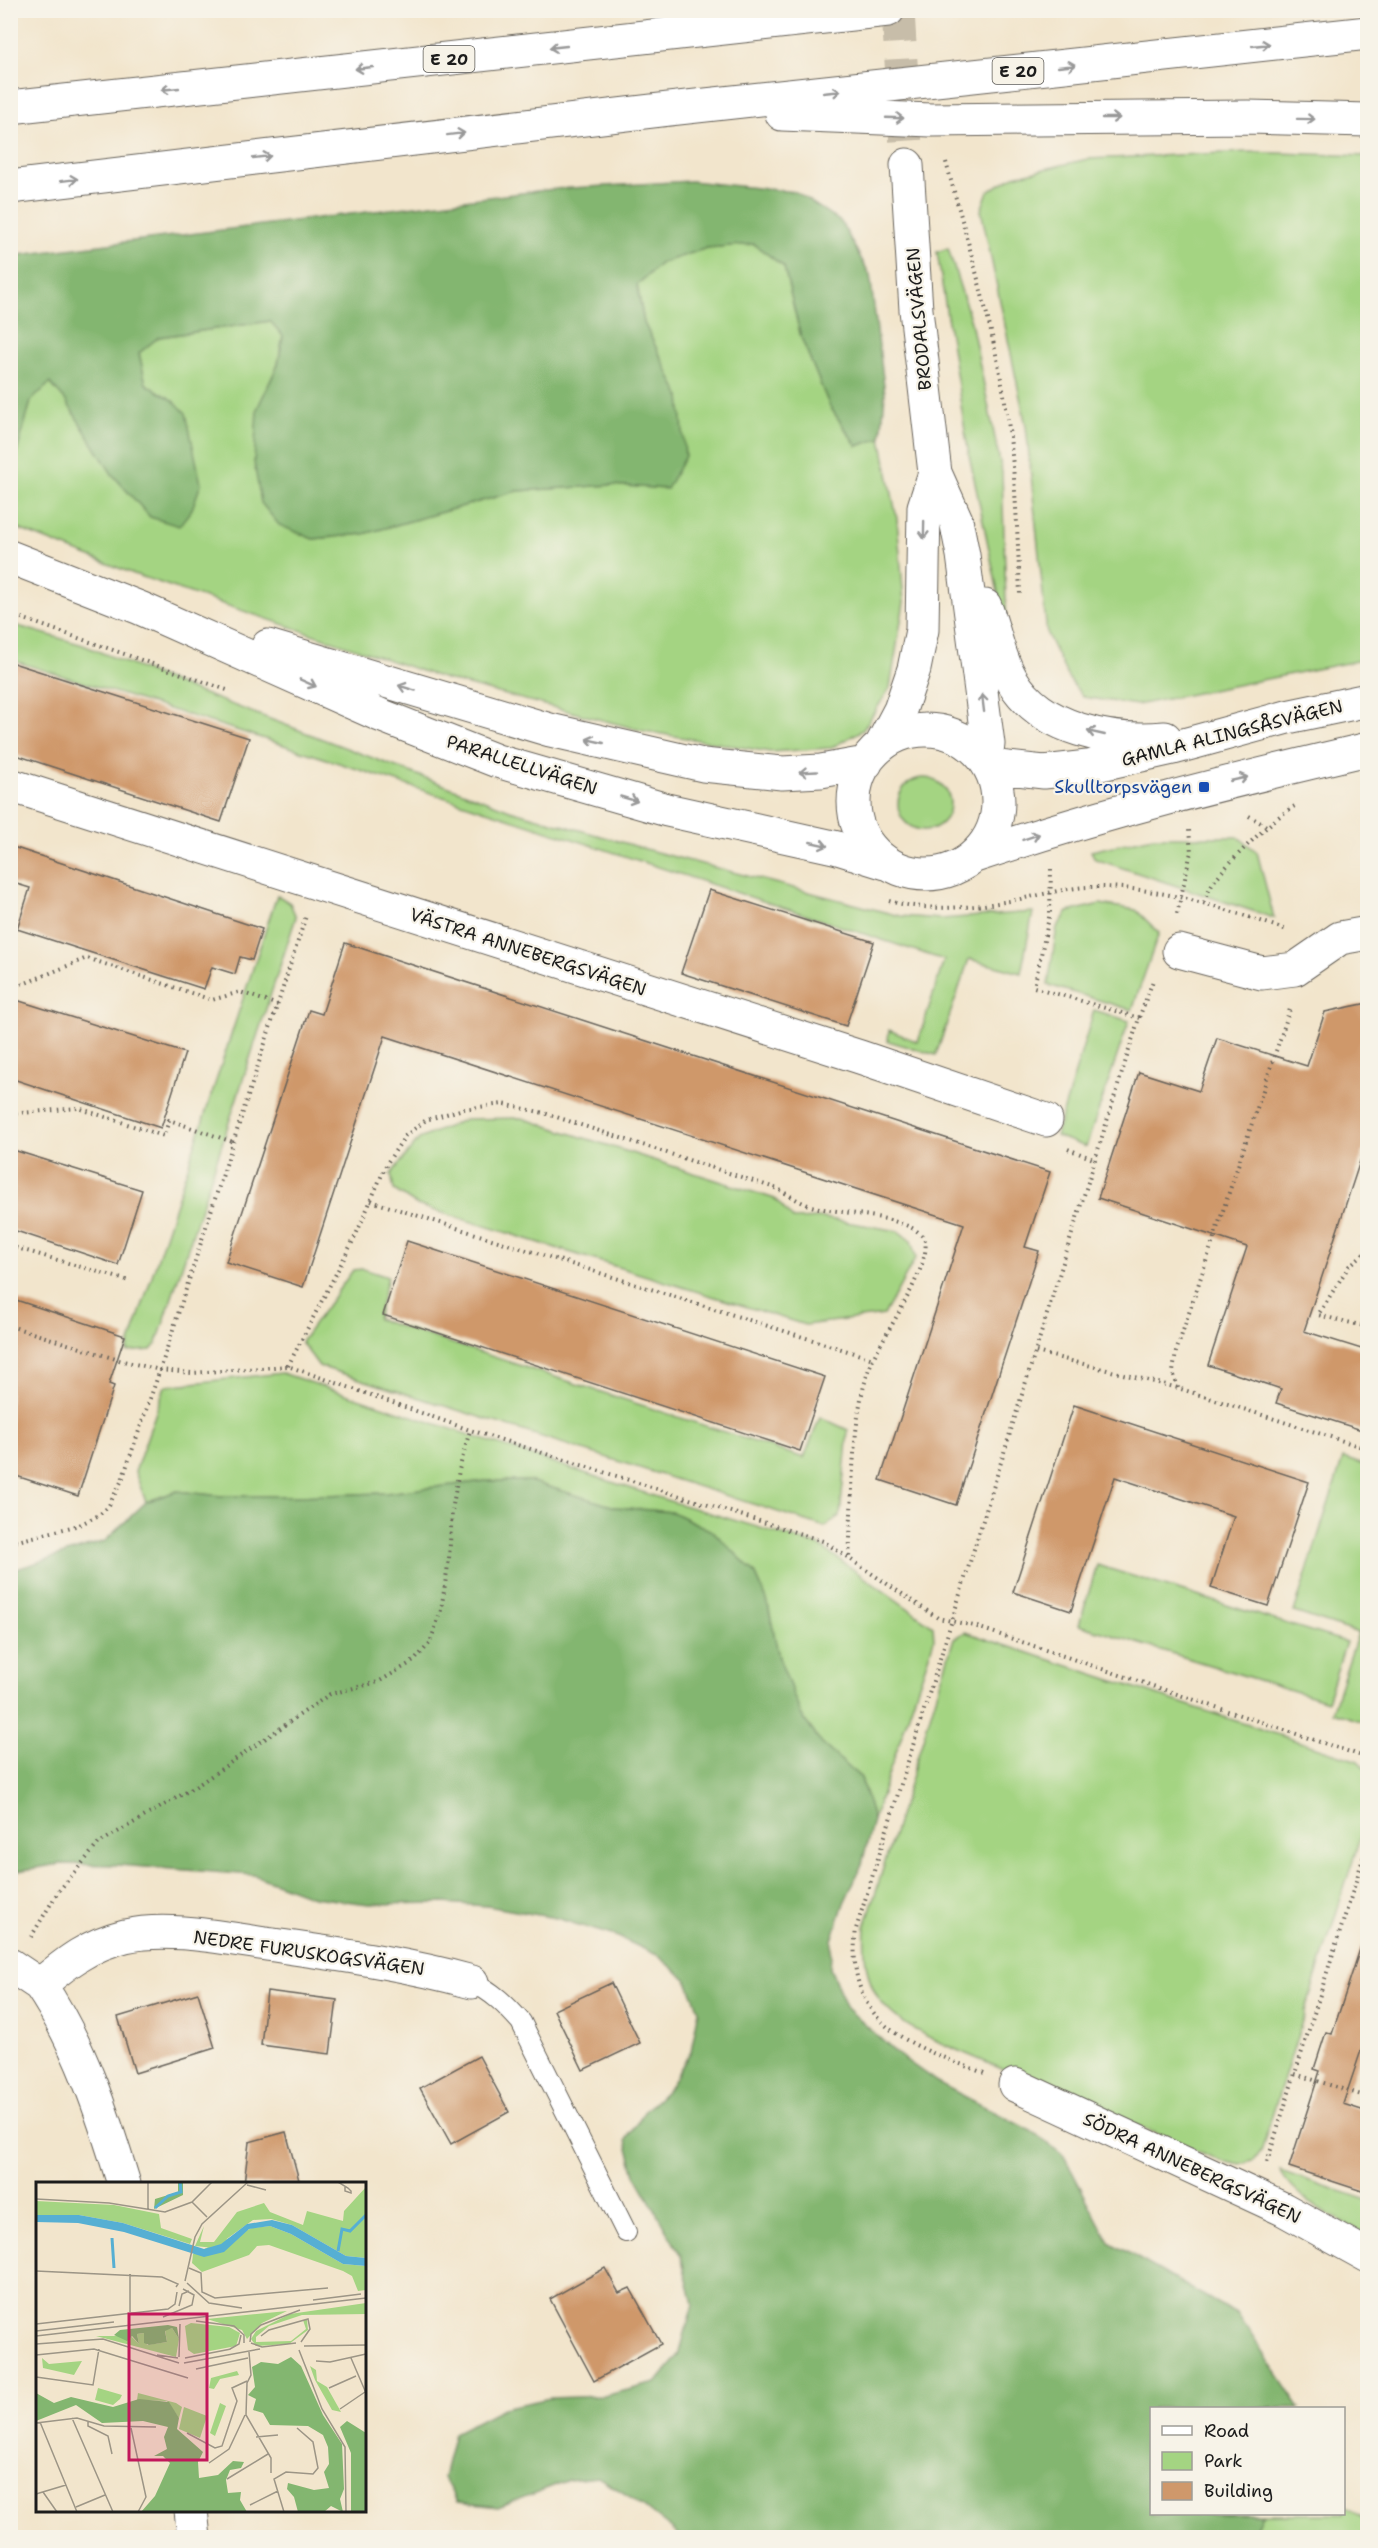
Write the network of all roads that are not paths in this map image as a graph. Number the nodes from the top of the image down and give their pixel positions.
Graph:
1 (718, 10) edge
2 (888, 10) edge
3 (1368, 33) edge
4 (596, 43) junction
5 (10, 107) edge
6 (669, 109) junction
7 (1368, 120) edge
8 (907, 165) tunnel mouth
9 (10, 187) edge
10 (935, 473) junction
11 (963, 555) junction
12 (10, 557) edge
13 (140, 608) junction
14 (1368, 700) edge
15 (1238, 730) junction
16 (1368, 748) edge
17 (873, 754) junction
18 (988, 764) junction
19 (10, 785) edge
20 (975, 856) junction
21 (886, 863) junction
22 (1368, 933) edge
23 (1179, 951) dead end
24 (1046, 1120) dead end
25 (21, 1972) edge
26 (472, 1982) joint
27 (1015, 2085) road end
28 (123, 2182) edge
29 (626, 2232) dead end
30 (1368, 2256) edge
31 (191, 2512) edge
32 (194, 2538) edge

1 - 4 main road
2 - 4 main road, E 20
6 -> 3 main road, E 20
4 -> 5 main road, E 20
6 -> 7 main road
9 -> 6 main road, E 20
8 - 10 main road, BRODALSVÄGEN
10 - 11 main road, BRODALSVÄGEN
10 -> 17 main road, BRODALSVÄGEN
15 -> 11 main road, BRODALSVÄGEN
18 -> 11 main road, BRODALSVÄGEN
12 - 13 main road, PARALLELLVÄGEN
17 -> 13 main road, PARALLELLVÄGEN
13 -> 21 main road, PARALLELLVÄGEN
14 - 15 main road, GAMLA ALINGSÅSVÄGEN
15 - 18 main road, GAMLA ALINGSÅSVÄGEN
20 -> 16 main road
17 - 18 main road
17 - 21 main road
18 - 20 main road
19 - 24 main road, VÄSTRA ANNEBERGSVÄGEN
20 - 21 main road
22 - 23 main road
25 - 26 main road, NEDRE FURUSKOGSVÄGEN
25 - 28 main road
26 - 29 lane, NEDRE FURUSKOGSVÄGEN
27 - 30 main road, SÖDRA ANNEBERGSVÄGEN
31 - 32 main road

